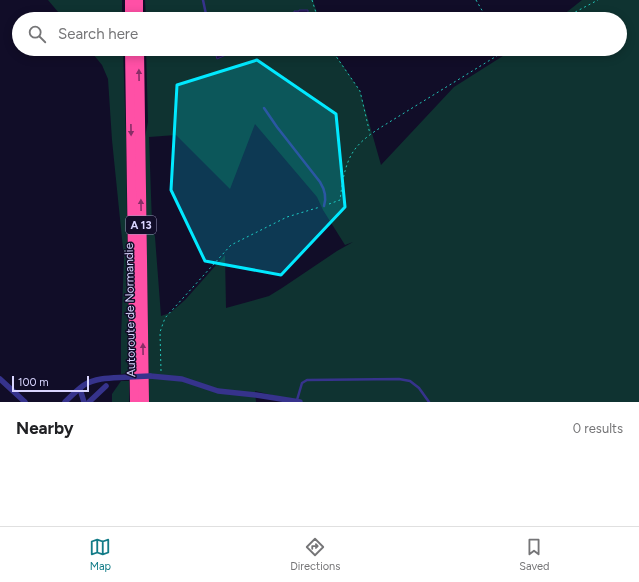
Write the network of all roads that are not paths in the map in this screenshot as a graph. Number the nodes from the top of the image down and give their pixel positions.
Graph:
1 (130, 0) edge
2 (138, 0) edge
3 (203, 0) edge
4 (130, 12) edge
5 (138, 12) edge
6 (206, 12) edge
7 (130, 56) edge
8 (139, 56) edge
9 (264, 108) dead end
10 (324, 206) road end
11 (0, 379) edge
12 (106, 386) dead end
13 (80, 389) junction
14 (298, 401) edge
15 (25, 402) edge
16 (65, 402) edge
17 (84, 402) edge
18 (89, 402) edge
19 (135, 402) edge
20 (144, 402) edge
21 (429, 402) edge

1 - 4 highway
2 - 5 highway
3 - 6 lane
7 -> 19 highway, Autoroute de Normandie / A 13
20 -> 8 highway, Autoroute de Normandie / A 13
9 - 10 lane
11 - 15 street
12 - 18 street
13 - 14 street, bridge
13 - 16 street
13 - 17 street
14 - 21 lane

